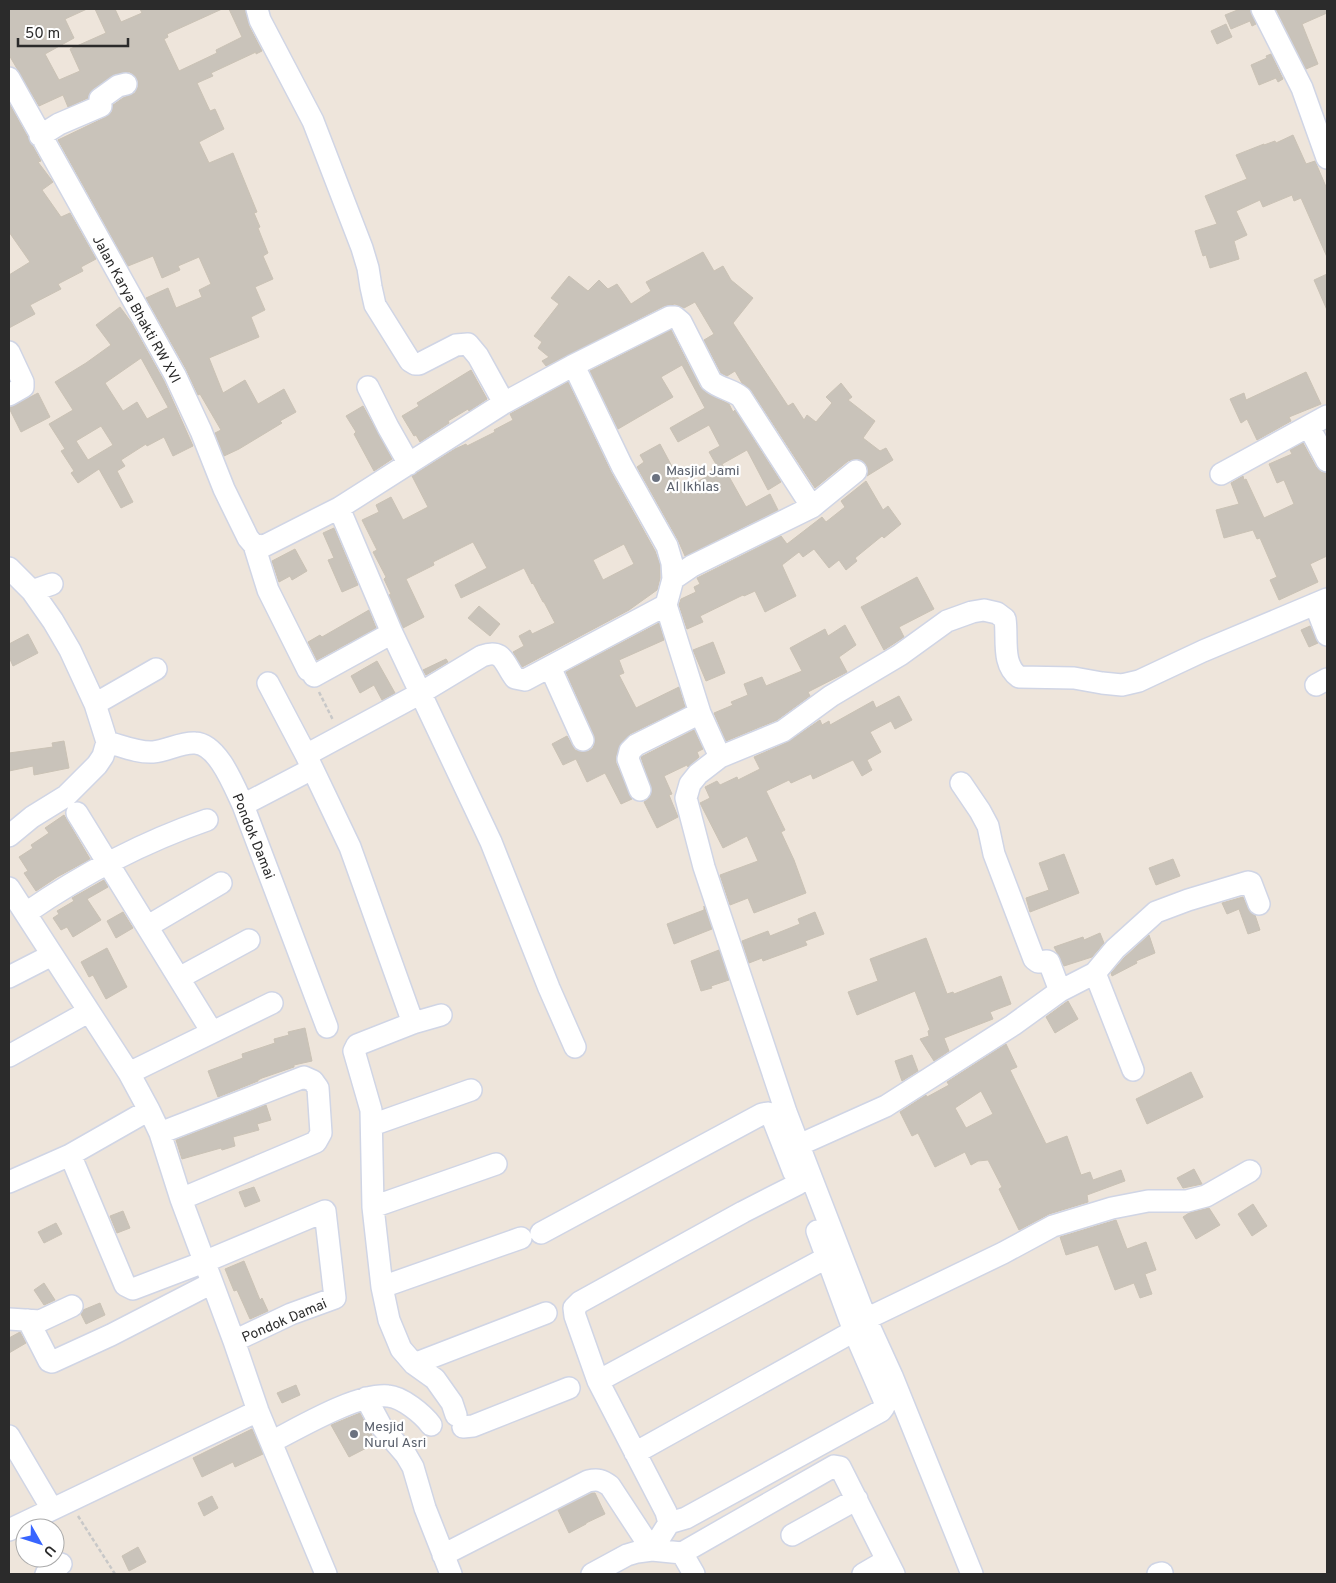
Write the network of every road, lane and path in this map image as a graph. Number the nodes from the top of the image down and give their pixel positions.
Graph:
1 (257, 9) edge
2 (1262, 9) edge
3 (9, 78) edge
4 (126, 84) dead end
5 (40, 136) junction
6 (1327, 158) edge
7 (9, 352) edge
8 (572, 366) junction
9 (368, 387) dead end
10 (9, 395) edge
11 (504, 403) junction
12 (1318, 421) edge
13 (1327, 462) edge
14 (409, 464) junction
15 (856, 471) dead end
16 (1221, 474) dead end
17 (812, 507) junction
18 (339, 508) junction
19 (254, 545) junction
20 (9, 568) edge
21 (673, 579) junction
22 (1321, 602) edge
23 (666, 605) junction
24 (392, 634) junction
25 (1327, 635) edge
26 (550, 667) junction
27 (156, 669) dead end
28 (311, 673) junction
29 (268, 683) dead end
30 (420, 694) junction
31 (95, 704) junction
32 (700, 713) junction
33 (342, 736) junction
34 (583, 740) dead end
35 (107, 742) junction
36 (720, 758) junction
37 (309, 762) junction
38 (961, 783) dead end
39 (640, 790) dead end
40 (243, 805) junction
41 (77, 813) dead end
42 (206, 820) dead end
43 (12, 827) edge
44 (109, 863) junction
45 (221, 883) dead end
46 (9, 888) edge
47 (1259, 904) dead end
48 (26, 913) junction
49 (148, 926) junction
50 (249, 940) dead end
51 (52, 955) junction
52 (1095, 972) junction
53 (9, 978) edge
54 (179, 978) junction
55 (1060, 991) junction
56 (272, 1003) dead end
57 (88, 1012) junction
58 (441, 1015) dead end
59 (413, 1023) junction
60 (327, 1027) dead end
61 (212, 1032) junction
62 (575, 1048) dead end
63 (9, 1056) edge
64 (1133, 1070) dead end
65 (129, 1073) junction
66 (471, 1090) dead end
67 (150, 1110) junction
68 (372, 1125) junction
69 (160, 1133) junction
70 (799, 1145) junction
71 (72, 1159) dead end
72 (496, 1164) dead end
73 (1250, 1171) dead end
74 (9, 1182) edge
75 (798, 1184) junction
76 (181, 1199) junction
77 (373, 1207) junction
78 (822, 1227) junction
79 (826, 1258) junction
80 (204, 1262) junction
81 (212, 1283) junction
82 (382, 1287) junction
83 (72, 1306) dead end
84 (546, 1313) dead end
85 (18, 1319) edge
86 (860, 1325) junction
87 (234, 1341) junction
88 (414, 1364) junction
89 (598, 1382) junction
90 (569, 1388) dead end
91 (371, 1398) junction
92 (258, 1411) junction
93 (450, 1423) junction
94 (9, 1436) edge
95 (271, 1442) junction
96 (635, 1453) junction
97 (857, 1499) junction
98 (61, 1505) junction
99 (669, 1523) junction
100 (9, 1530) edge
101 (792, 1535) dead end
102 (652, 1550) junction
103 (682, 1553) junction
104 (443, 1555) junction
105 (890, 1567) edge
106 (604, 1571) edge
107 (115, 1574) edge
108 (326, 1574) edge
109 (451, 1574) edge
110 (694, 1574) edge
111 (863, 1574) edge
112 (972, 1574) edge

1 - 11 street
2 - 6 street
3 - 5 street, Jalan Karya Bhakti RW XVI
4 - 5 street
5 - 19 street, Jalan Karya Bhakti RW XVI
7 - 10 street
8 - 11 street
8 - 17 street
8 - 21 street
9 - 14 street
11 - 14 street
12 - 13 street
12 - 16 street
14 - 18 street
15 - 17 street
17 - 21 street
18 - 19 street
18 - 24 street
19 - 28 street, Jalan Karya Bhakti RW XVI
20 - 31 street
21 - 23 street
22 - 25 street
22 - 36 street
23 - 26 street
23 - 32 street
24 - 28 street
24 - 30 street
26 - 30 street
26 - 34 street
27 - 31 street
28 - 33 path
29 - 37 street
30 - 33 street
30 - 62 street
31 - 35 street
32 - 36 street
32 - 39 street
33 - 37 street
35 - 40 street, Pondok Damai
35 - 43 street
36 - 70 street
37 - 40 street
37 - 59 street
38 - 55 street
40 - 60 street, Pondok Damai
41 - 44 street
42 - 44 street
44 - 48 street
44 - 49 street
45 - 49 street
46 - 48 street
47 - 52 street
48 - 51 street
49 - 54 street
50 - 54 street
51 - 53 street
51 - 57 street
52 - 55 street
52 - 64 street
54 - 61 street
55 - 70 street
56 - 61 street
57 - 63 street
57 - 65 street
58 - 59 street
59 - 68 street
61 - 65 street
65 - 67 street
66 - 68 street
67 - 69 street
67 - 74 street
68 - 77 street
69 - 76 street
69 - 76 street
70 - 78 street
71 - 80 street
72 - 77 street
73 - 86 street
75 - 78 street
75 - 82 street
75 - 89 street
76 - 80 street
77 - 82 street
78 - 79 street
78 - 86 street
79 - 86 street
79 - 89 street
80 - 81 street
80 - 87 street, Pondok Damai
81 - 85 street
81 - 87 street
82 - 88 street
83 - 85 street
84 - 88 street
86 - 96 street
86 - 99 street
86 - 112 street
87 - 92 street
88 - 93 street
89 - 96 street
90 - 93 street
91 - 93 street
91 - 95 street
91 - 104 street
92 - 95 street
92 - 98 street
94 - 98 street
95 - 108 street
96 - 99 street
97 - 101 street
97 - 103 street
97 - 105 street
98 - 100 street
98 - 107 path
99 - 102 street
102 - 103 street
102 - 104 street
102 - 106 street
103 - 110 street
104 - 109 street
105 - 111 street

